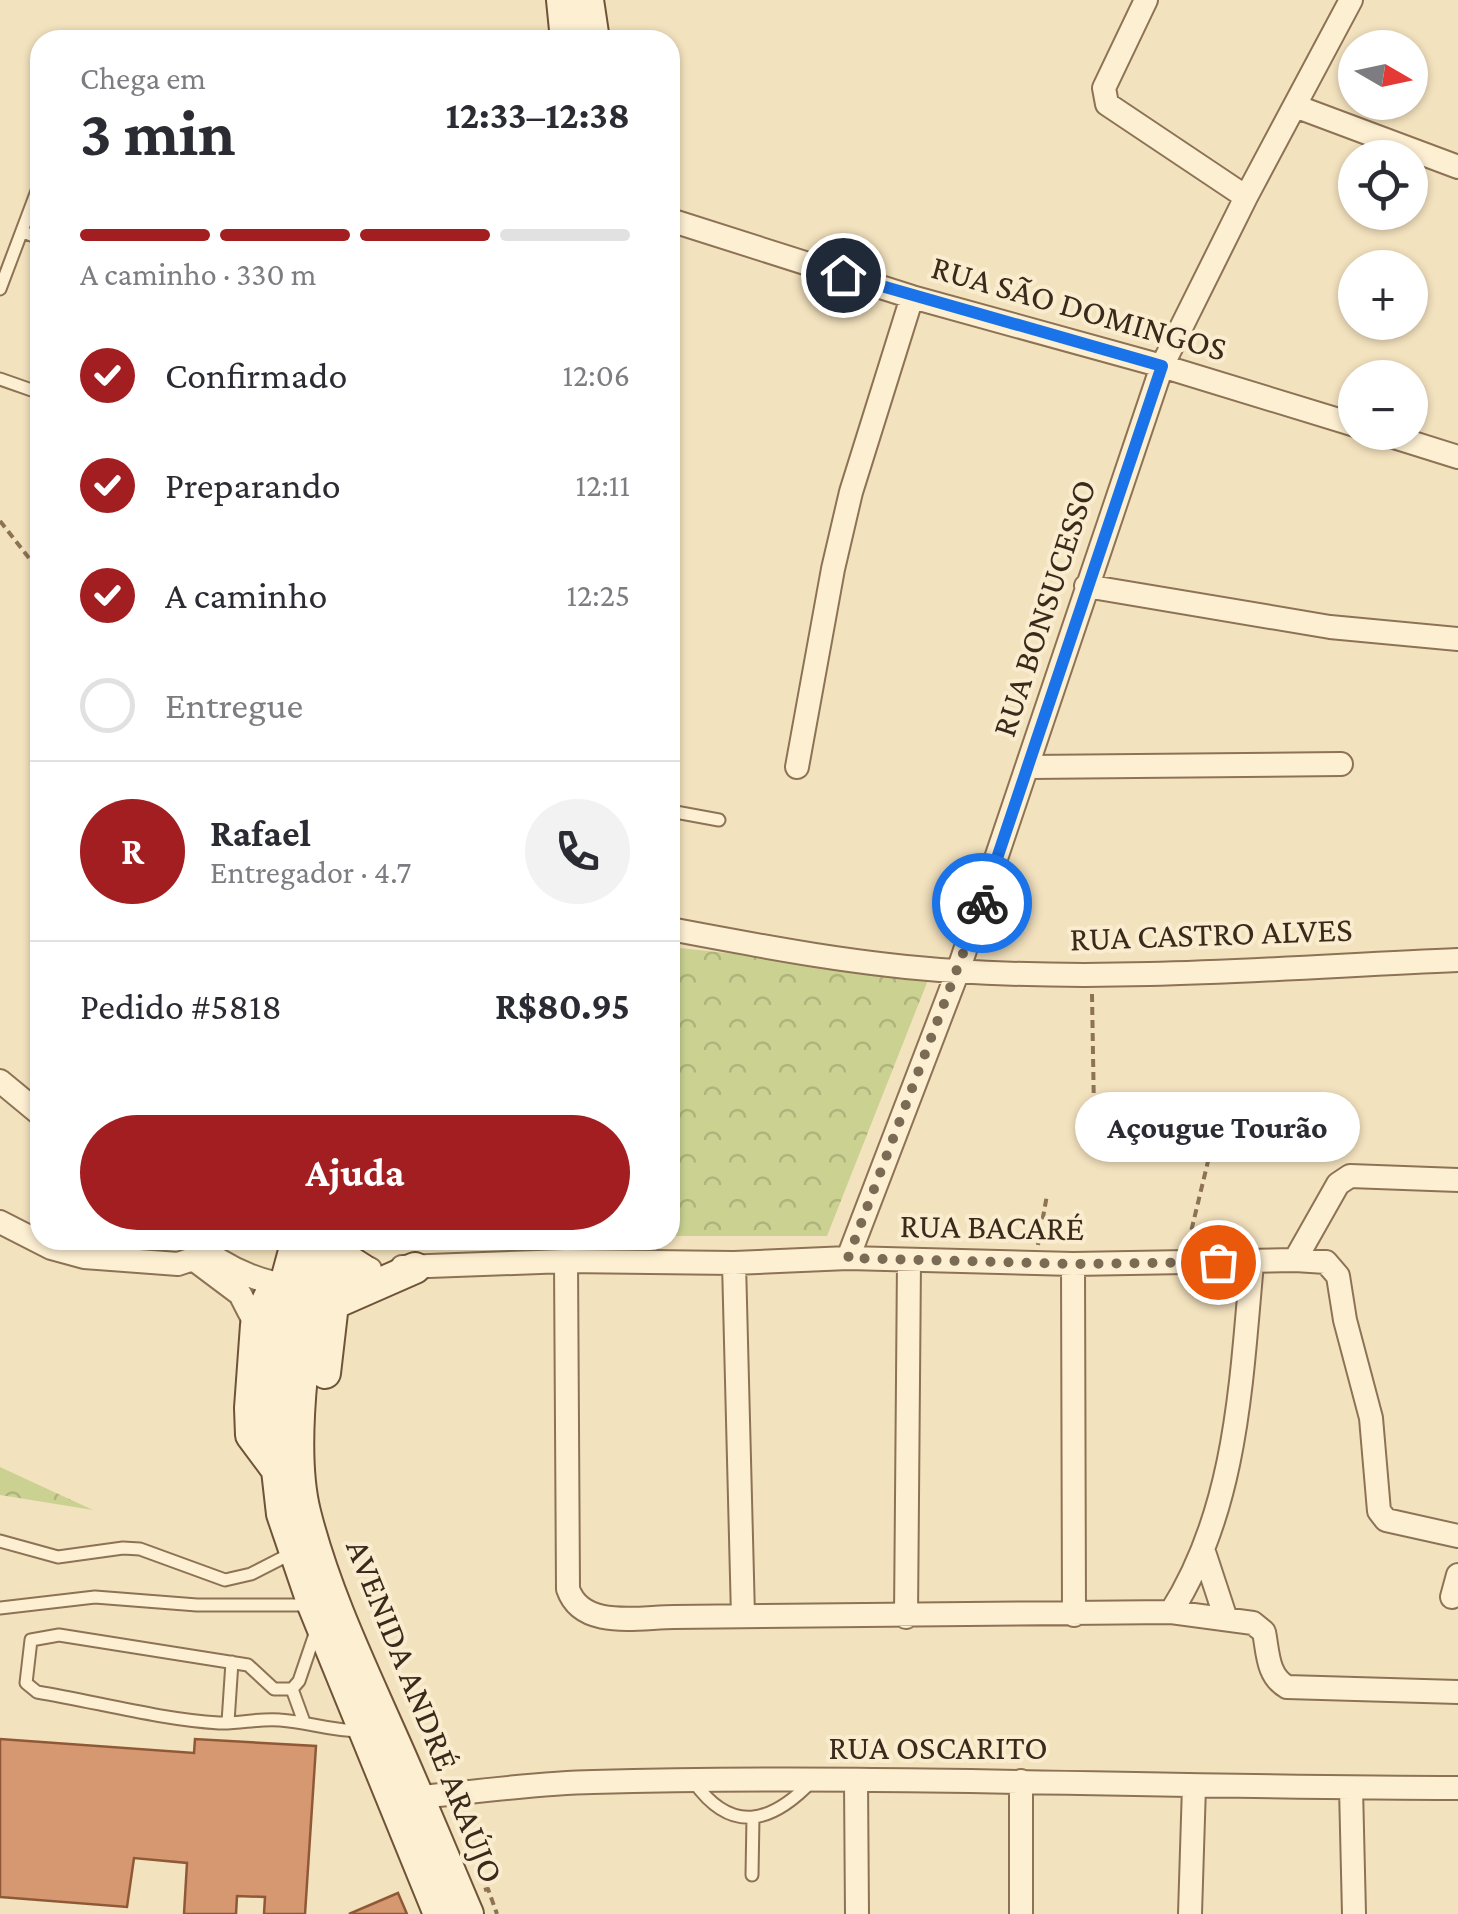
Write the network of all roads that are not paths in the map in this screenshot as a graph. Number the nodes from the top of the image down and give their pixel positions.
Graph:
1 (562, 0) edge
2 (588, 0) edge
3 (1146, 0) edge
4 (1351, 0) edge
5 (565, 30) edge
6 (592, 30) edge
7 (1294, 106) junction
8 (1458, 167) edge
9 (1246, 197) junction
10 (30, 214) edge
11 (680, 223) edge
12 (24, 232) junction
13 (30, 235) edge
14 (0, 289) edge
15 (912, 297) junction
16 (1162, 366) junction
17 (0, 379) edge
18 (30, 390) edge
19 (1338, 421) edge
20 (1428, 448) edge
21 (1458, 457) edge
22 (1086, 586) junction
23 (1458, 639) edge
24 (1342, 764) dead end
25 (798, 767) dead end
26 (1029, 767) junction
27 (680, 813) edge
28 (720, 820) dead end
29 (680, 931) edge
30 (1458, 960) edge
31 (958, 971) junction
32 (0, 1081) edge
33 (30, 1106) edge
34 (1458, 1180) edge
35 (0, 1222) edge
36 (30, 1237) edge
37 (58, 1250) edge
38 (196, 1250) edge
39 (314, 1250) edge
40 (327, 1250) edge
41 (848, 1258) junction
42 (1296, 1260) junction
43 (566, 1261) junction
44 (909, 1261) junction
45 (1252, 1262) junction
46 (734, 1263) junction
47 (1073, 1264) junction
48 (414, 1268) junction
49 (363, 1270) junction
50 (310, 1291) junction
51 (256, 1325) junction
52 (288, 1471) junction
53 (1458, 1536) edge
54 (0, 1541) edge
55 (294, 1552) junction
56 (1204, 1552) junction
57 (225, 1580) junction
58 (228, 1606) junction
59 (0, 1608) edge
60 (1171, 1612) junction
61 (316, 1614) junction
62 (1074, 1615) junction
63 (743, 1616) junction
64 (906, 1618) junction
65 (1226, 1619) junction
66 (232, 1662) junction
67 (292, 1689) junction
68 (1458, 1692) edge
69 (228, 1722) junction
70 (304, 1722) junction
71 (364, 1731) junction
72 (812, 1781) junction
73 (856, 1781) junction
74 (1021, 1781) junction
75 (694, 1782) junction
76 (1194, 1786) junction
77 (1351, 1788) junction
78 (1458, 1788) edge
79 (419, 1797) junction
80 (754, 1818) junction
81 (752, 1875) dead end
82 (439, 1914) edge
83 (468, 1914) edge
84 (857, 1914) edge
85 (1021, 1914) edge
86 (1190, 1914) edge
87 (1354, 1914) edge

1 - 5 main road
2 - 6 main road
3 - 9 street
4 - 7 street, RUA BONSUCESSO
7 - 8 street
7 - 9 street, RUA BONSUCESSO
9 - 16 street, RUA BONSUCESSO
10 - 12 lane
11 - 15 street, RUA SÃO DOMINGOS
12 - 13 lane
12 - 14 lane
15 - 16 street, RUA SÃO DOMINGOS
15 - 25 street
16 - 19 street, RUA SÃO DOMINGOS
16 - 22 street, RUA BONSUCESSO
17 - 18 lane
20 - 21 street
22 - 23 street
22 - 26 street, RUA BONSUCESSO
24 - 26 street
26 - 31 street, RUA BONSUCESSO
27 - 28 lane
29 - 31 street, RUA CASTRO ALVES
30 - 31 street, RUA CASTRO ALVES
31 - 41 street, RUA BONSUCESSO
32 - 33 street
34 - 42 street
35 - 36 street
37 - 38 street
38 - 50 street
38 - 51 street
39 - 50 main road, AVENIDA ANDRÉ ARAÚJO
40 - 49 main road
41 - 44 street, RUA BACARÉ
41 - 46 street, RUA BACARÉ
42 - 45 street, RUA BACARÉ
42 - 53 street
43 - 46 street, RUA BACARÉ
43 - 48 street, RUA BACARÉ
43 - 63 street
44 - 47 street, RUA BACARÉ
44 - 64 street
45 - 47 street, RUA BACARÉ
45 - 56 street
46 - 63 street
47 - 62 street
48 - 49 street, RUA BACARÉ
48 - 50 main road
49 - 50 street, RUA BACARÉ
50 - 51 main road
50 - 52 main road, AVENIDA ANDRÉ ARAÚJO
51 - 52 main road
52 - 55 main road, AVENIDA ANDRÉ ARAÚJO
52 - 79 main road, AVENIDA ANDRÉ ARAÚJO
54 - 57 lane
55 - 57 lane
55 - 61 main road, AVENIDA ANDRÉ ARAÚJO
56 - 60 street
56 - 65 street
57 - 58 lane
58 - 59 lane
58 - 61 lane
60 - 62 street
60 - 65 street
61 - 67 lane
61 - 71 main road, AVENIDA ANDRÉ ARAÚJO
62 - 64 street
63 - 64 street
65 - 68 street
66 - 67 lane
66 - 69 lane
66 - 69 lane
67 - 70 lane
69 - 70 lane
70 - 71 lane
71 - 82 main road, AVENIDA ANDRÉ ARAÚJO
72 - 73 street, RUA OSCARITO
72 - 75 street, RUA OSCARITO
72 - 80 lane
73 - 74 street, RUA OSCARITO
73 - 84 street
74 - 76 street, RUA OSCARITO
74 - 85 street
75 - 79 street, RUA OSCARITO
75 - 80 lane
76 - 77 street, RUA OSCARITO
76 - 86 street
77 - 78 street, RUA OSCARITO
77 - 87 street
79 - 83 main road, AVENIDA ANDRÉ ARAÚJO
80 - 81 lane

